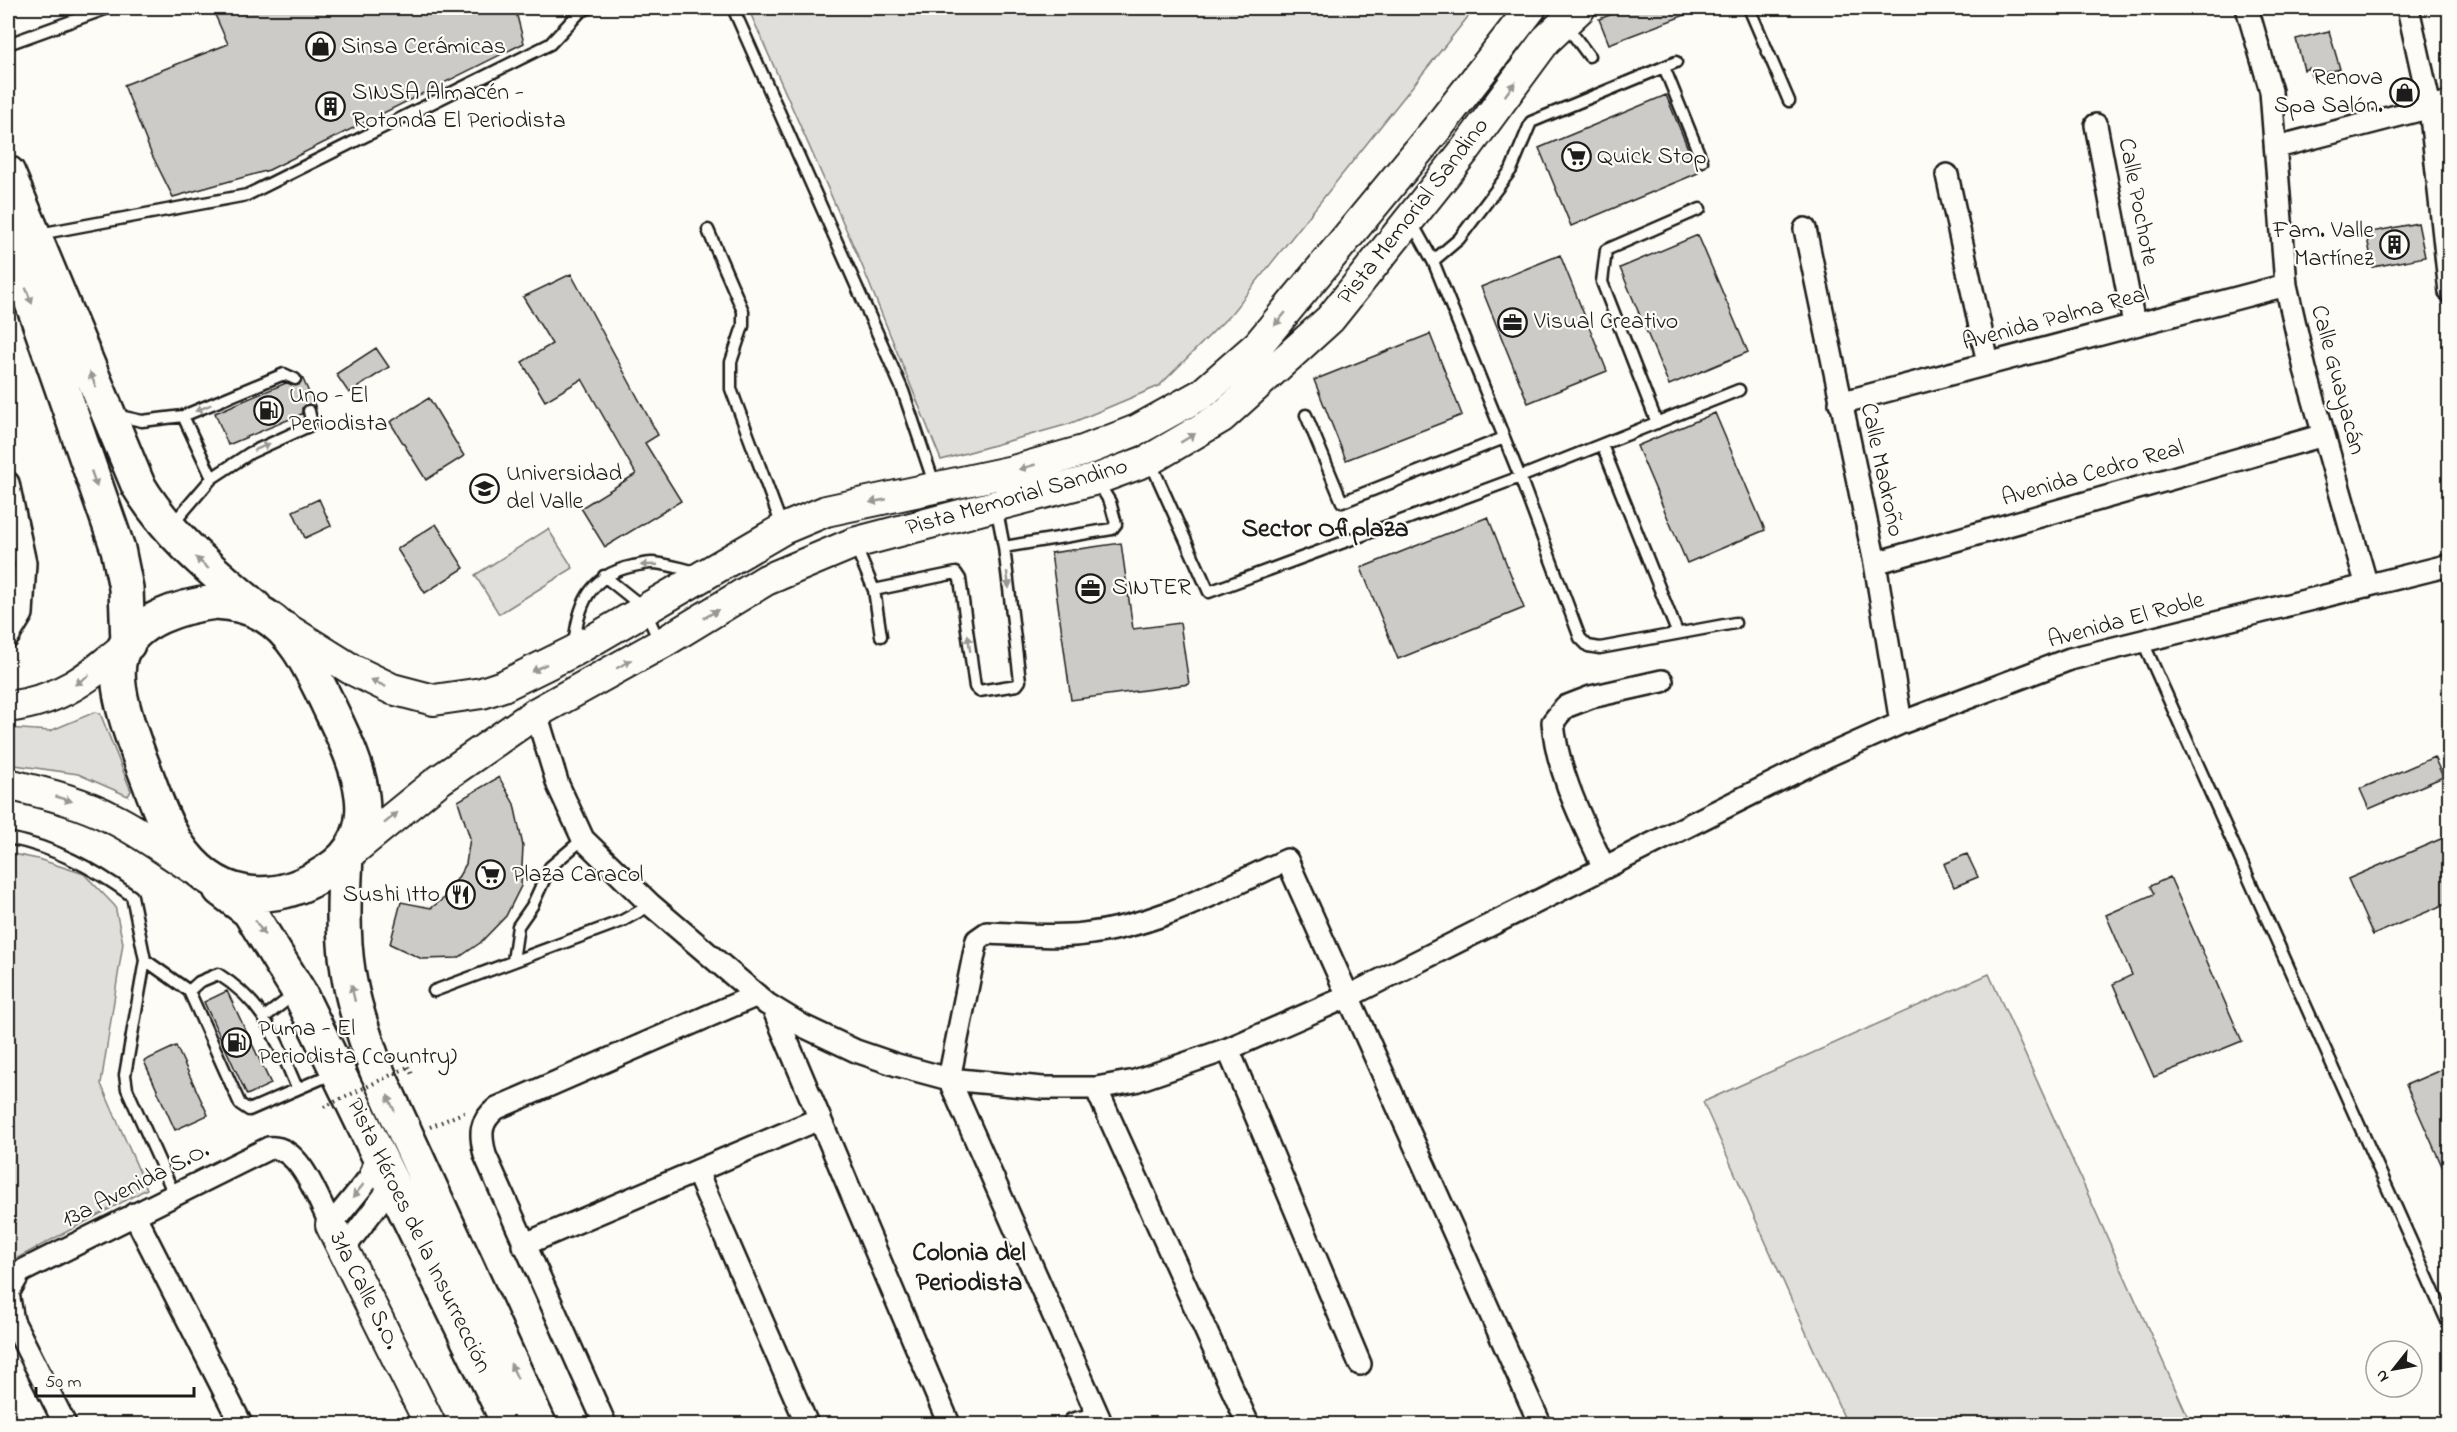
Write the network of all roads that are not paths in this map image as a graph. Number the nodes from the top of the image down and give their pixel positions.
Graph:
1 (108, 8) edge
2 (589, 8) edge
3 (733, 8) edge
4 (1749, 8) edge
5 (2247, 8) edge
6 (2408, 8) edge
7 (1528, 9) edge
8 (1572, 15) edge
9 (8, 44) edge
10 (1589, 56) dead end
11 (1676, 62) dead end
12 (1664, 67) junction
13 (1789, 101) dead end
14 (2440, 105) edge
15 (2096, 125) dead end
16 (1438, 126) junction
17 (2277, 147) junction
18 (1702, 162) dead end
19 (8, 173) edge
20 (1947, 175) dead end
21 (1700, 209) dead end
22 (1409, 218) junction
23 (1804, 229) dead end
24 (708, 230) dead end
25 (20, 238) edge
26 (1433, 261) junction
27 (1318, 274) junction
28 (2286, 285) junction
29 (2450, 292) edge
30 (2134, 324) junction
31 (1989, 363) junction
32 (295, 379) dead end
33 (1739, 390) dead end
34 (1840, 403) junction
35 (309, 411) dead end
36 (107, 413) junction
37 (1306, 415) dead end
38 (183, 416) junction
39 (1657, 423) junction
40 (2324, 435) junction
41 (1504, 438) junction
42 (1602, 445) junction
43 (1149, 460) junction
44 (1090, 465) junction
45 (1520, 477) junction
46 (212, 478) junction
47 (8, 483) edge
48 (936, 489) junction
49 (996, 505) junction
50 (169, 528) junction
51 (783, 529) junction
52 (854, 543) junction
53 (1004, 547) junction
54 (1875, 563) junction
55 (2450, 565) edge
56 (706, 574) junction
57 (604, 576) junction
58 (2367, 586) junction
59 (873, 590) junction
60 (644, 608) junction
61 (263, 614) junction
62 (1735, 623) dead end
63 (1677, 632) junction
64 (881, 636) dead end
65 (8, 637) edge
66 (2143, 642) junction
67 (128, 644) junction
68 (660, 644) junction
69 (574, 651) junction
70 (1662, 681) dead end
71 (8, 707) edge
72 (536, 714) junction
73 (1901, 723) junction
74 (8, 784) edge
75 (8, 838) edge
76 (583, 839) junction
77 (346, 856) junction
78 (1604, 868) junction
79 (202, 875) junction
80 (651, 905) junction
81 (145, 960) junction
82 (513, 961) junction
83 (189, 991) junction
84 (434, 991) dead end
85 (299, 992) junction
86 (1349, 996) junction
87 (765, 1001) junction
88 (266, 1016) junction
89 (807, 1028) junction
90 (789, 1046) junction
91 (1228, 1049) junction
92 (337, 1072) junction
93 (949, 1079) junction
94 (297, 1088) junction
95 (1096, 1088) junction
96 (819, 1119) junction
97 (392, 1156) junction
98 (295, 1158) joint
99 (697, 1172) junction
100 (174, 1194) junction
101 (134, 1214) junction
102 (337, 1237) junction
103 (523, 1245) junction
104 (8, 1293) edge
105 (2450, 1328) edge
106 (1359, 1364) dead end
107 (65, 1425) edge
108 (241, 1425) edge
109 (430, 1425) edge
110 (509, 1425) edge
111 (538, 1425) edge
112 (605, 1425) edge
113 (807, 1425) edge
114 (949, 1425) edge
115 (1074, 1425) edge
116 (1248, 1425) edge
117 (1540, 1425) edge

1 - 9 lane
2 - 25 lane
3 - 48 lane
4 - 13 lane
5 - 17 street, Calle Guayacán
6 - 14 street
7 - 16 main road, Pista Memorial Sandino
8 - 10 lane
22 -> 8 main road, Pista Memorial Sandino
11 - 12 lane
12 - 18 lane
12 - 26 lane
14 - 17 street
14 - 29 street
15 - 30 street, Calle Pochote
16 - 22 main road
16 - 27 main road, Pista Memorial Sandino
17 - 28 street, Calle Guayacán
19 - 25 main road
20 - 31 street
21 - 39 lane
22 - 26 lane
22 - 27 main road
43 -> 22 main road, Pista Memorial Sandino
23 - 34 street, Calle Madroño
24 - 51 lane
36 -> 25 main road
25 -> 67 main road
26 - 41 lane
27 -> 44 main road, Pista Memorial Sandino
28 - 30 street, Avenida Palma Real
28 - 40 street, Calle Guayacán
30 - 31 street, Avenida Palma Real
31 - 34 street, Avenida Palma Real
32 -> 38 lane
33 - 39 lane
34 - 54 street, Calle Madroño
46 -> 35 lane
36 - 38 lane
36 - 50 main road
37 - 41 lane
38 - 46 lane
39 - 42 lane
40 - 54 street, Avenida Cedro Real
40 - 58 street, Calle Guayacán
41 - 45 lane
42 - 45 lane
42 - 63 lane
43 - 44 main road, Pista Memorial Sandino
43 - 45 lane
44 -> 48 main road, Pista Memorial Sandino
44 - 49 main road, Pista Memorial Sandino
44 - 53 lane
45 - 63 lane
46 - 50 lane
47 - 65 street
48 -> 51 main road, Pista Memorial Sandino
49 - 52 main road, Pista Memorial Sandino
49 - 53 lane
61 -> 50 main road
51 - 56 main road, Pista Memorial Sandino
52 - 59 lane
68 -> 52 main road, Pista Memorial Sandino
53 -> 59 lane
54 - 73 street, Calle Madroño
55 - 58 street, Avenida El Roble
56 -> 57 lane
56 - 60 main road, Pista Memorial Sandino
57 - 60 lane
57 - 69 lane
58 - 66 street, Avenida El Roble
59 - 64 lane
60 - 68 lane
60 - 69 main road, Pista Memorial Sandino
61 - 67 main road
69 -> 61 main road, Pista Memorial Sandino
61 - 77 main road
62 - 63 lane
66 - 73 street, Avenida El Roble
66 - 105 lane
67 -> 71 main road
67 - 79 main road
72 -> 68 main road, Pista Memorial Sandino
70 - 78 street
72 - 76 street
77 -> 72 main road, Pista Memorial Sandino
73 - 78 street, Avenida El Roble
74 -> 79 main road
75 - 81 lane
76 - 80 street, Avenida El Roble
76 - 82 lane
77 - 79 main road
97 -> 77 main road, Pista Héroes de la Insurrección
78 - 86 street, Avenida El Roble
79 -> 85 main road, Pista Héroes de la Insurrección
80 - 82 lane
80 - 87 street, Avenida El Roble
81 - 83 lane
81 - 100 lane
82 - 84 lane
83 - 88 lane
83 - 94 lane
85 - 88 lane
85 - 92 main road, Pista Héroes de la Insurrección
86 - 91 street, Avenida El Roble
86 - 93 street
86 - 117 street
87 - 89 street, Avenida El Roble
87 - 90 street
87 - 103 street
88 - 94 lane
89 - 90 street
89 - 93 street, Avenida El Roble
90 - 96 street
91 - 95 street, Avenida El Roble
91 - 106 street
92 - 94 lane
92 - 97 main road, Pista Héroes de la Insurrección
93 - 95 street, Avenida El Roble
93 - 115 street
95 - 116 street
96 - 99 street
96 - 114 street
97 -> 102 street
97 - 102 street
97 - 110 main road, Pista Héroes de la Insurrección
111 -> 97 main road, Pista Héroes de la Insurrección
98 - 100 street, 13a Avenida S.O.
98 - 102 street, 31a Calle S.O.
99 - 103 street
99 - 113 street
100 - 101 street, 13a Avenida S.O.
101 - 104 street, 13a Avenida S.O.
101 - 108 street
102 - 109 main road, 31a Calle S.O.
103 - 112 street
104 - 107 street

